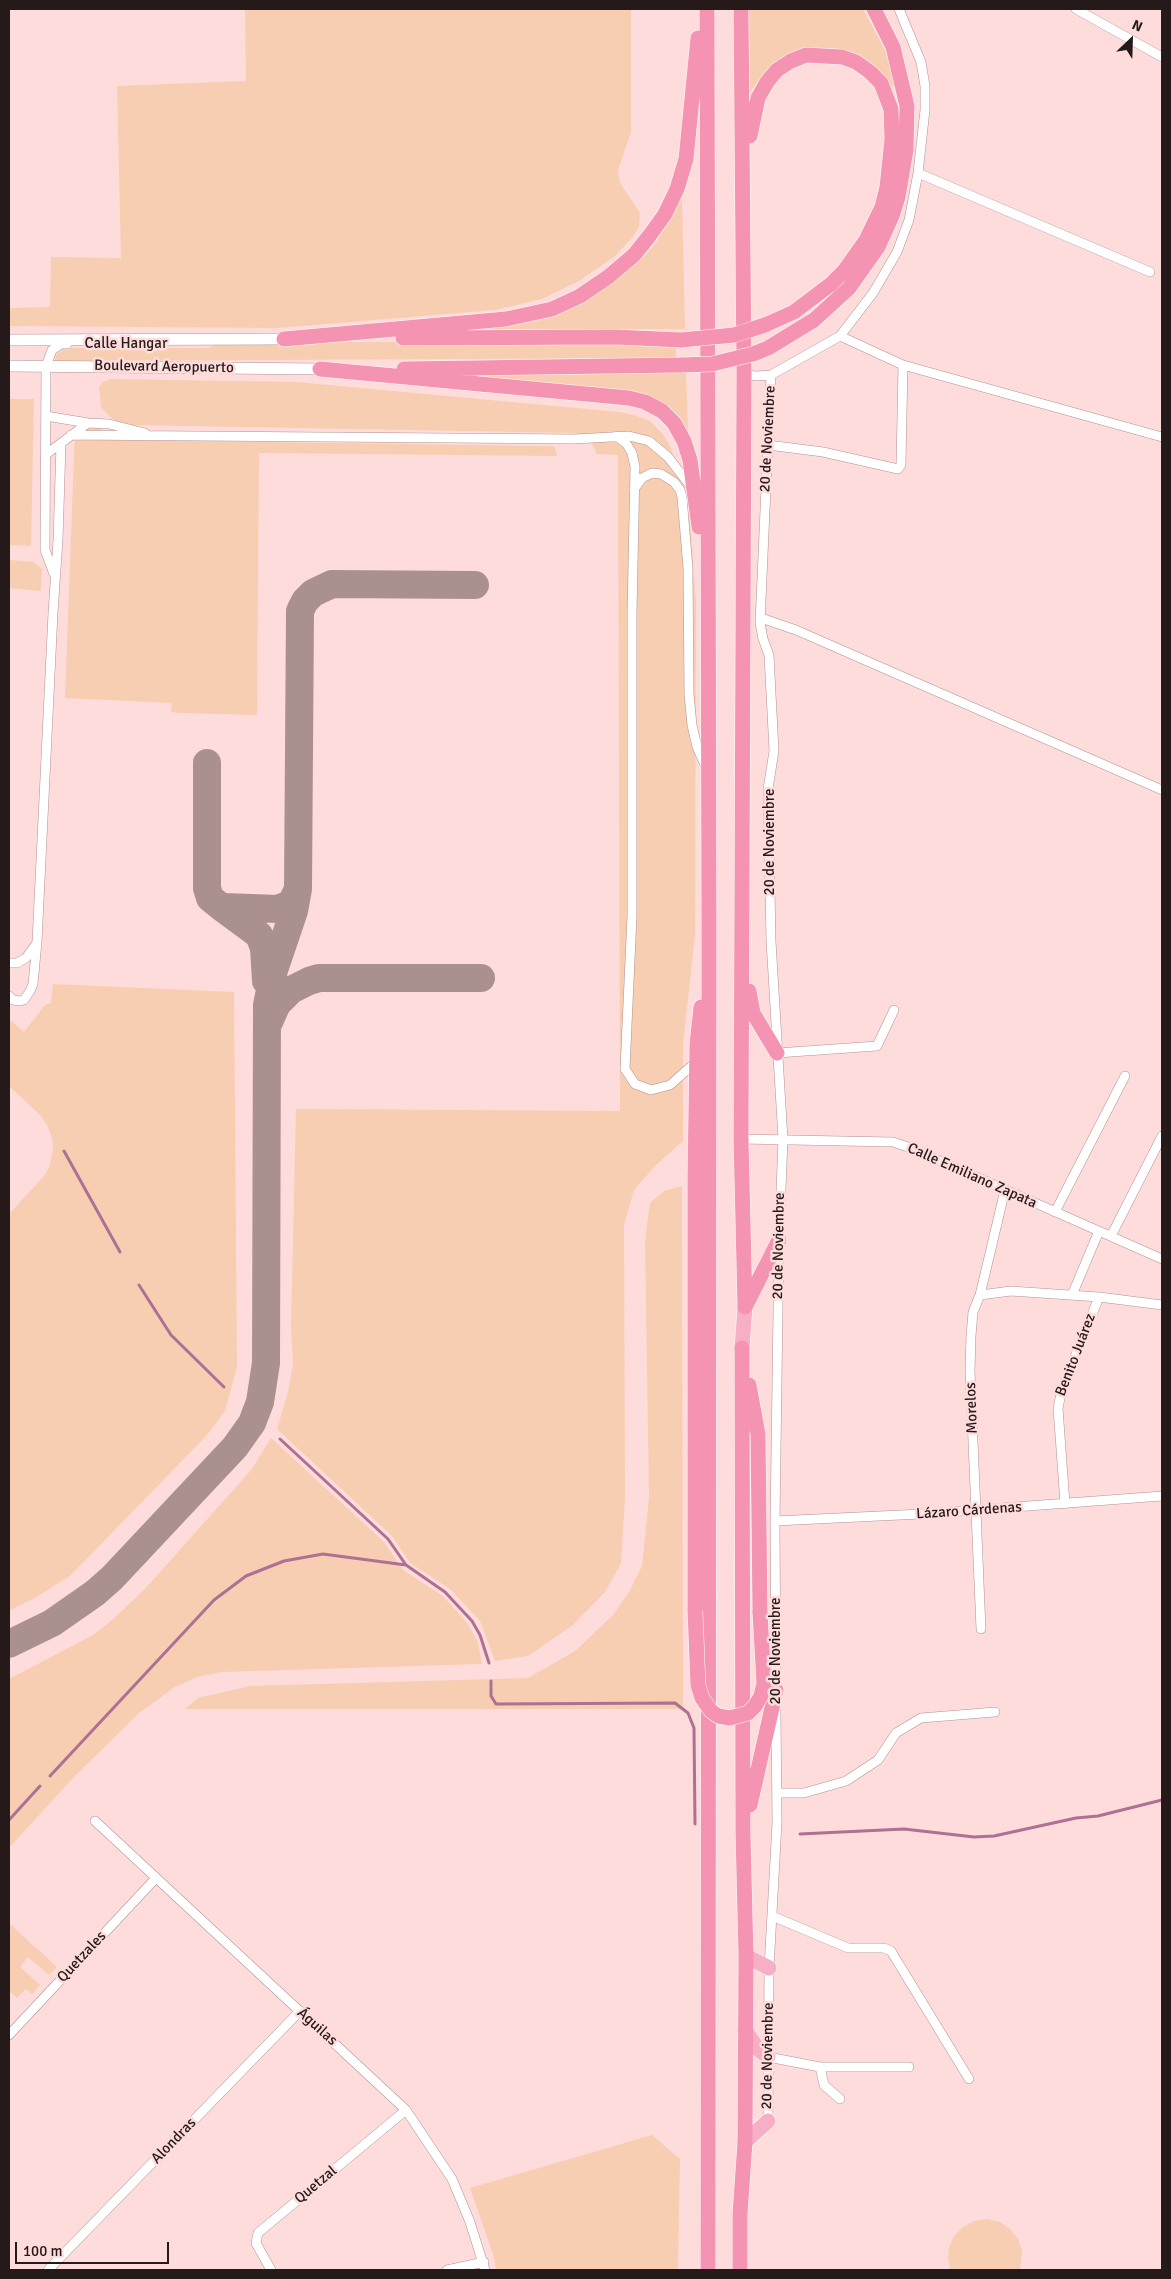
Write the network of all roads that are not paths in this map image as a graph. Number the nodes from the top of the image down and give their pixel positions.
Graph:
1 (700, 9) edge
2 (707, 9) edge
3 (741, 9) edge
4 (874, 9) edge
5 (899, 9) edge
6 (1076, 9) edge
7 (1162, 57) edge
8 (918, 173) junction
9 (743, 187) junction
10 (1150, 272) dead end
11 (840, 336) junction
12 (284, 339) junction
13 (9, 340) edge
14 (219, 340) junction
15 (903, 365) junction
16 (9, 366) edge
17 (46, 366) junction
18 (320, 370) junction
19 (771, 374) junction
20 (744, 375) junction
21 (46, 416) junction
22 (88, 423) junction
23 (71, 435) junction
24 (155, 436) junction
25 (616, 436) junction
26 (1162, 437) edge
27 (61, 444) junction
28 (768, 445) junction
29 (44, 455) junction
30 (634, 489) junction
31 (695, 492) junction
32 (55, 577) junction
33 (707, 601) junction
34 (761, 618) junction
35 (708, 772) junction
36 (1162, 790) edge
37 (709, 936) junction
38 (37, 942) junction
39 (743, 959) junction
40 (9, 963) edge
41 (9, 996) edge
42 (894, 1010) dead end
43 (777, 1053) junction
44 (696, 1062) junction
45 (1125, 1076) dead end
46 (1162, 1136) edge
47 (741, 1139) junction
48 (783, 1140) junction
49 (1005, 1190) junction
50 (1055, 1212) junction
51 (1099, 1231) junction
52 (1110, 1236) junction
53 (778, 1240) junction
54 (1162, 1258) edge
55 (980, 1295) junction
56 (1072, 1295) junction
57 (1098, 1297) junction
58 (1162, 1305) edge
59 (745, 1306) junction
60 (742, 1348) junction
61 (1162, 1496) edge
62 (1065, 1504) junction
63 (976, 1510) junction
64 (775, 1521) junction
65 (981, 1629) dead end
66 (776, 1690) junction
67 (995, 1712) dead end
68 (778, 1793) junction
69 (94, 1822) dead end
70 (744, 1834) junction
71 (156, 1878) junction
72 (772, 1916) junction
73 (746, 1956) junction
74 (769, 1968) junction
75 (300, 2011) junction
76 (745, 2030) junction
77 (9, 2035) edge
78 (768, 2057) junction
79 (820, 2067) junction
80 (909, 2067) dead end
81 (969, 2079) dead end
82 (840, 2099) dead end
83 (406, 2110) junction
84 (768, 2121) joint
85 (745, 2142) junction
86 (484, 2266) edge
87 (48, 2270) edge
88 (271, 2270) edge
89 (447, 2270) edge
90 (708, 2270) edge
91 (740, 2270) edge

1 - 12 highway
2 - 33 highway
3 - 9 highway
4 - 18 highway, bridge
5 - 8 street
6 - 7 street
8 - 10 street
8 - 11 street
9 - 12 highway, bridge
9 - 20 highway
11 - 15 street
11 - 19 street
12 - 14 street, Boulevard Aeropuerto
13 - 14 street, Boulevard Aeropuerto
14 - 17 street, Calle Hangar
15 - 26 street
15 - 28 street
16 - 17 street, Boulevard Aeropuerto
17 - 18 street, Boulevard Aeropuerto
17 - 21 street
18 - 31 highway
19 - 20 street
19 - 28 street, 20 de Noviembre
20 - 39 highway
21 - 22 street
21 - 29 street
22 - 23 street
22 - 24 street
23 - 24 street
23 - 27 street
24 - 25 street
25 - 30 street
25 - 31 street
27 - 29 street
27 - 32 street
28 - 34 street, 20 de Noviembre
29 - 32 street
30 - 35 street
30 - 44 street
31 - 33 highway
32 - 38 street
33 - 35 highway
34 - 36 street
34 - 43 street, 20 de Noviembre
35 - 37 highway
37 - 44 highway
37 - 90 highway
38 - 40 street
38 - 41 street
39 - 43 highway
39 - 47 highway
42 - 43 street
43 - 48 street, 20 de Noviembre
44 - 60 highway, bridge
45 - 50 street
46 - 52 street
47 - 48 street, Calle Emiliano Zapata
47 - 59 highway
48 - 49 street, Calle Emiliano Zapata
48 - 53 street, 20 de Noviembre
49 - 50 street, Calle Emiliano Zapata
49 - 55 street, Morelos
50 - 51 street, Calle Emiliano Zapata
51 - 52 street, Calle Emiliano Zapata
51 - 56 street
52 - 54 street, Calle Emiliano Zapata
53 - 59 highway
53 - 64 street, 20 de Noviembre
55 - 56 street
55 - 63 street, Morelos
56 - 57 street
57 - 58 street
57 - 62 street, Benito Juárez
59 - 60 main road
60 - 70 highway
61 - 62 street, Lázaro Cárdenas
62 - 63 street, Lázaro Cárdenas
63 - 64 street, Lázaro Cárdenas
63 - 65 street, Morelos
64 - 66 street, 20 de Noviembre
66 - 68 street, 20 de Noviembre
66 - 70 highway
67 - 68 street
68 - 72 street, 20 de Noviembre
69 - 71 street, Águilas
70 - 73 highway
71 - 75 street, Águilas
71 - 77 street, Quetzales
72 - 74 street, 20 de Noviembre
72 - 81 street
73 - 74 main road
73 - 76 highway
74 - 78 street, 20 de Noviembre
75 - 83 street, Águilas
75 - 87 street, Alondras
76 - 78 main road
76 - 85 highway
78 - 79 street
78 - 84 street, 20 de Noviembre
79 - 80 street
79 - 82 street
83 - 86 street, Águilas
83 - 88 street, Quetzal
84 - 85 main road
85 - 91 highway
86 - 89 street

